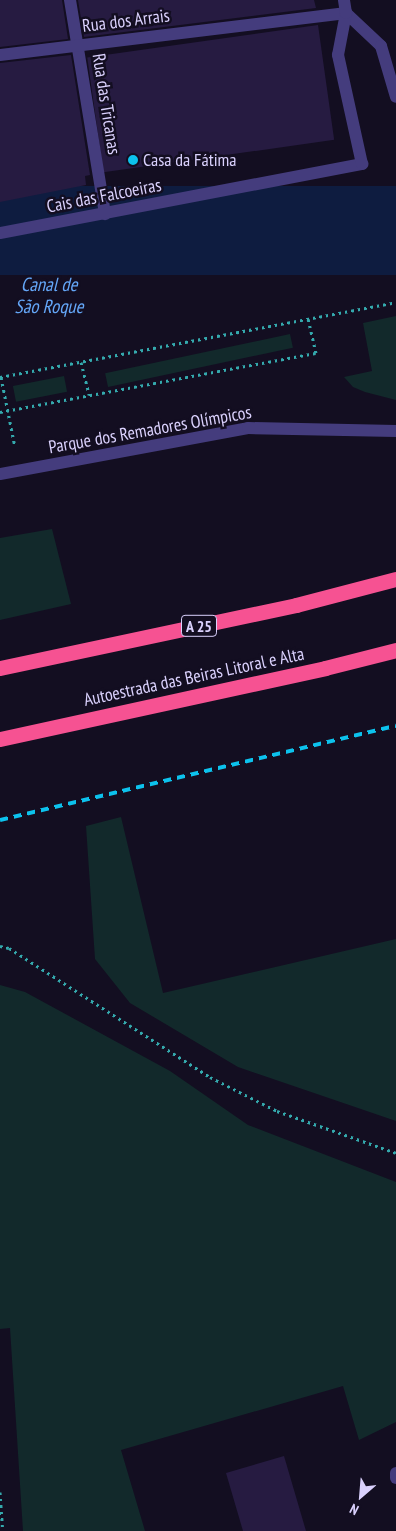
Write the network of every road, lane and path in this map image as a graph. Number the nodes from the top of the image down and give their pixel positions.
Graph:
1 (70, 0) edge
2 (344, 0) edge
3 (346, 13) junction
4 (78, 44) junction
5 (0, 55) edge
6 (396, 97) edge
7 (106, 214) junction
8 (0, 233) edge
9 (396, 302) edge
10 (308, 319) junction
11 (81, 361) junction
12 (0, 377) edge
13 (88, 395) junction
14 (6, 411) junction
15 (0, 412) edge
16 (396, 431) edge
17 (17, 454) dead end
18 (0, 474) edge
19 (396, 578) edge
20 (396, 650) edge
21 (0, 668) edge
22 (0, 739) edge
23 (0, 946) edge
24 (396, 1152) edge
25 (396, 1473) edge
26 (396, 1478) edge
27 (0, 1492) edge
28 (3, 1531) edge

1 - 4 street, Rua das Tricanas
2 - 3 street
3 - 4 street, Rua dos Arrais
3 - 6 street
3 - 7 street, Cais das Falcoeiras
4 - 5 street, Rua dos Arrais
4 - 7 street, Rua das Tricanas
7 - 8 street, Cais das Falcoeiras
9 - 10 path
10 - 11 path
10 - 13 path
11 - 12 path
11 - 13 path
12 - 14 path
13 - 14 path
14 - 15 path
14 - 17 path
16 - 18 street, Parque dos Remadores Olímpicos
19 - 21 highway, A 25
20 - 22 highway, Autoestrada das Beiras Litoral e Alta
23 - 24 path
25 - 26 street
27 - 28 path

